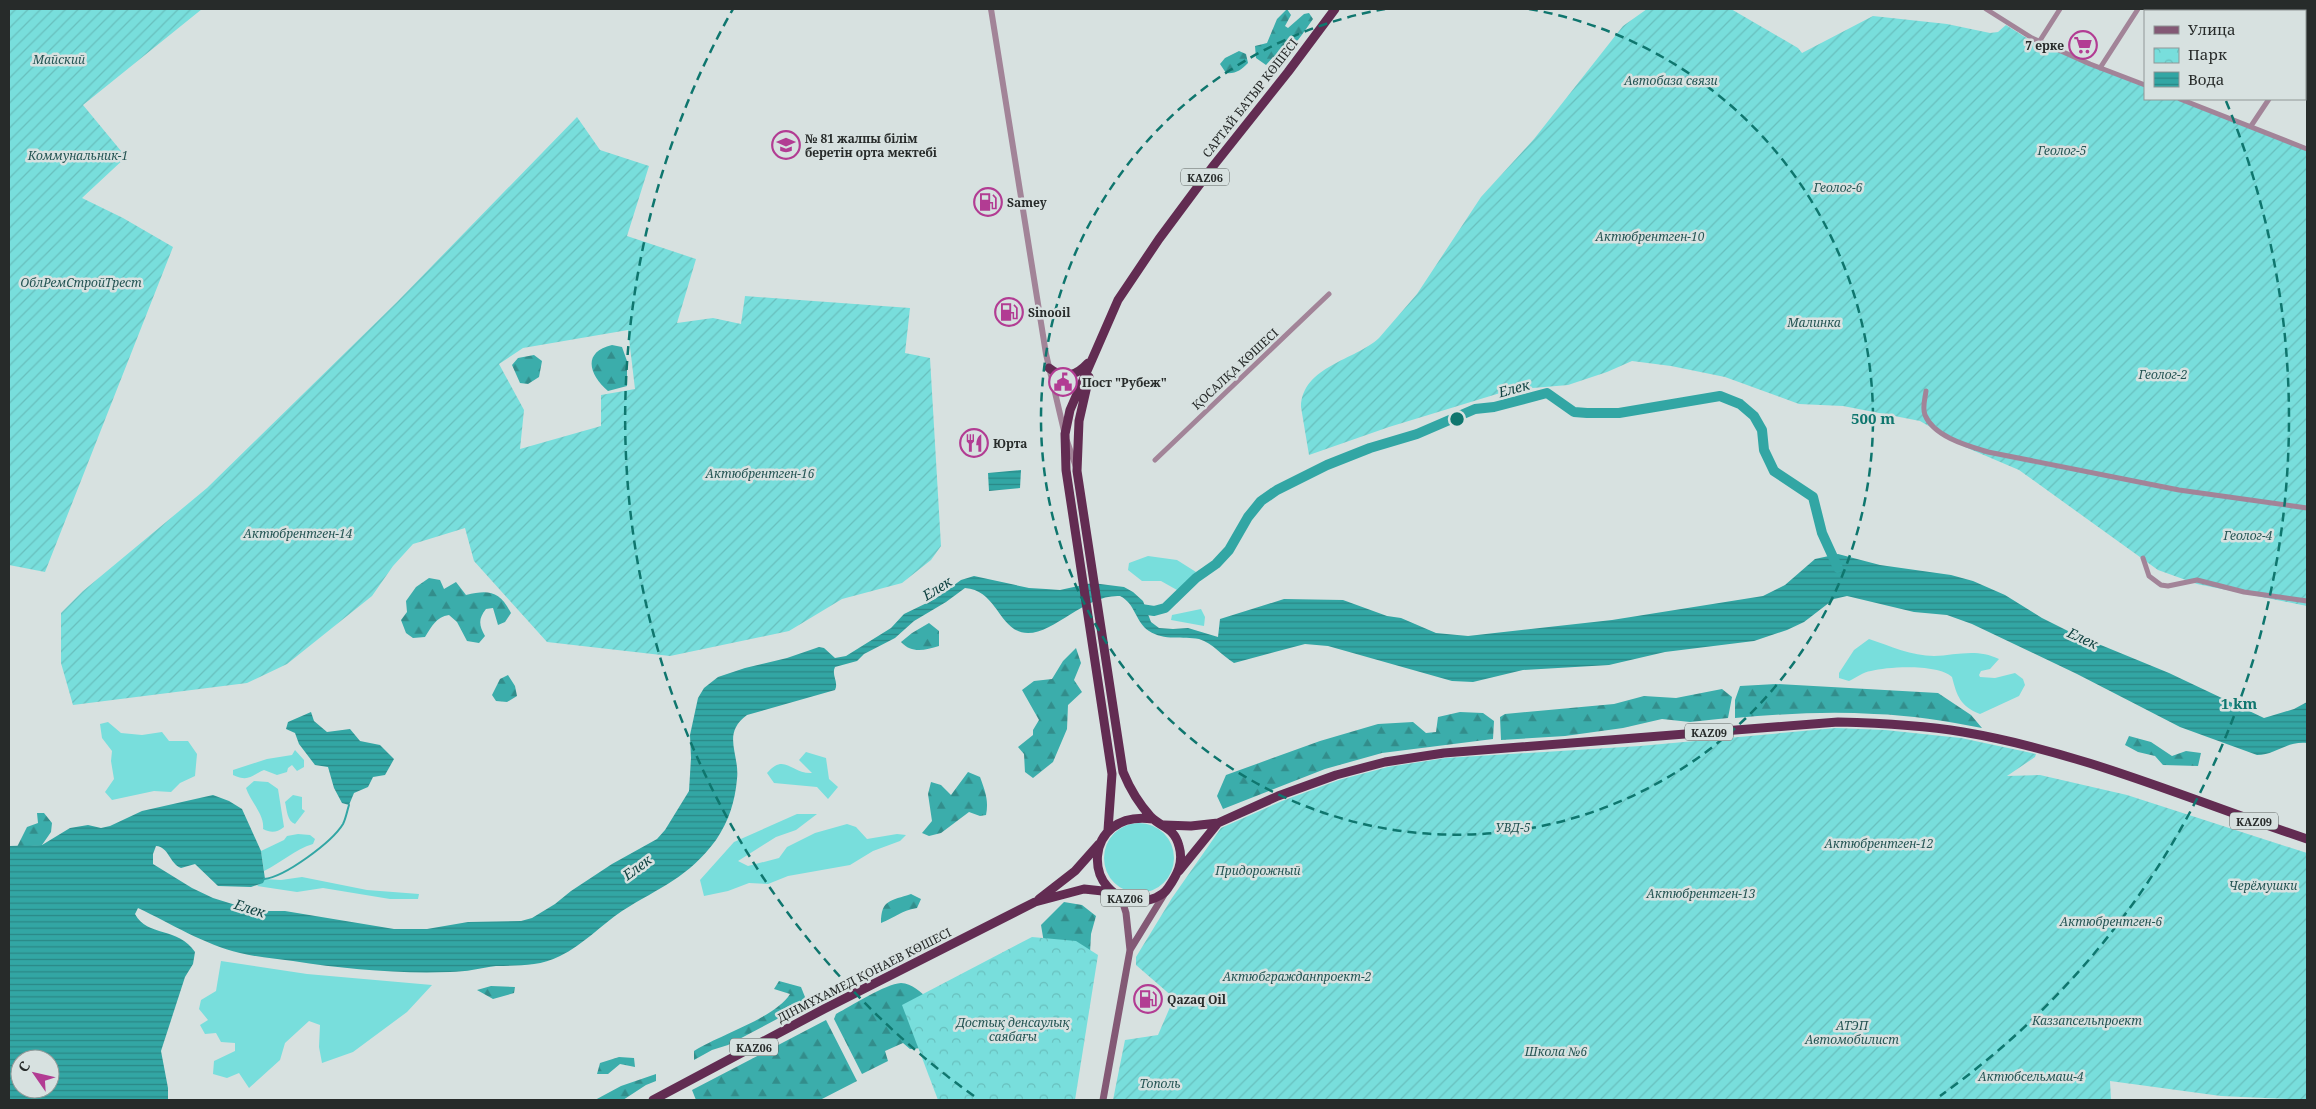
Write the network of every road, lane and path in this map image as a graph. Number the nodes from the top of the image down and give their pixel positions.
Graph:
1 (991, 9) edge
2 (1335, 9) edge
3 (1986, 9) edge
4 (2060, 9) edge
5 (2138, 9) edge
6 (2039, 42) junction
7 (2100, 68) junction
8 (2144, 85) edge
9 (2183, 100) edge
10 (2267, 100) edge
11 (2251, 126) junction
12 (2307, 150) edge
13 (1329, 294) dead end
14 (1093, 357) junction
15 (1050, 368) junction
16 (1926, 391) dead end
17 (1065, 434) junction
18 (1155, 460) dead end
19 (1077, 471) junction
20 (2307, 508) edge
21 (2143, 558) dead end
22 (2307, 600) edge
23 (1153, 819) junction
24 (1218, 823) junction
25 (1164, 825) junction
26 (1108, 830) junction
27 (2307, 839) edge
28 (1099, 844) junction
29 (1179, 871) junction
30 (1166, 891) junction
31 (1112, 892) junction
32 (1121, 897) junction
33 (1035, 902) junction
34 (1130, 950) junction
35 (653, 1100) edge
36 (1103, 1100) edge

1 - 15 street
2 - 14 highway, САРТАЙ БАТЫР КӨШЕСІ / KАZ06
3 - 6 street
4 - 6 street
5 - 7 street
6 - 7 street
7 - 8 street
9 - 11 street
10 - 11 street
11 - 12 street
13 - 18 street, ҚОСАЛҚА КӨШЕСІ
14 - 15 highway
14 - 17 highway, KАZ06
14 - 19 highway, KАZ06
15 - 17 street
16 - 20 street
17 - 19 street
17 - 26 highway, KАZ06
19 - 23 highway, KАZ06
21 - 22 street
23 - 25 highway, KАZ06
23 - 26 highway, KАZ06
24 - 25 highway, KAZ09
24 - 27 highway, KAZ09
24 - 29 highway, KAZ09
25 - 29 highway, KАZ06
26 - 28 highway, KАZ06
28 - 31 highway, KАZ06
28 - 33 highway, KАZ06
29 - 30 highway, KАZ06
30 - 32 highway, KАZ06
30 - 34 main road
31 - 32 highway, KАZ06
31 - 33 highway, KАZ06
32 - 34 main road
33 - 35 highway, ДІНМҰХАМЕД ҚОНАЕВ КӨШЕСІ / KАZ06
34 - 36 main road

